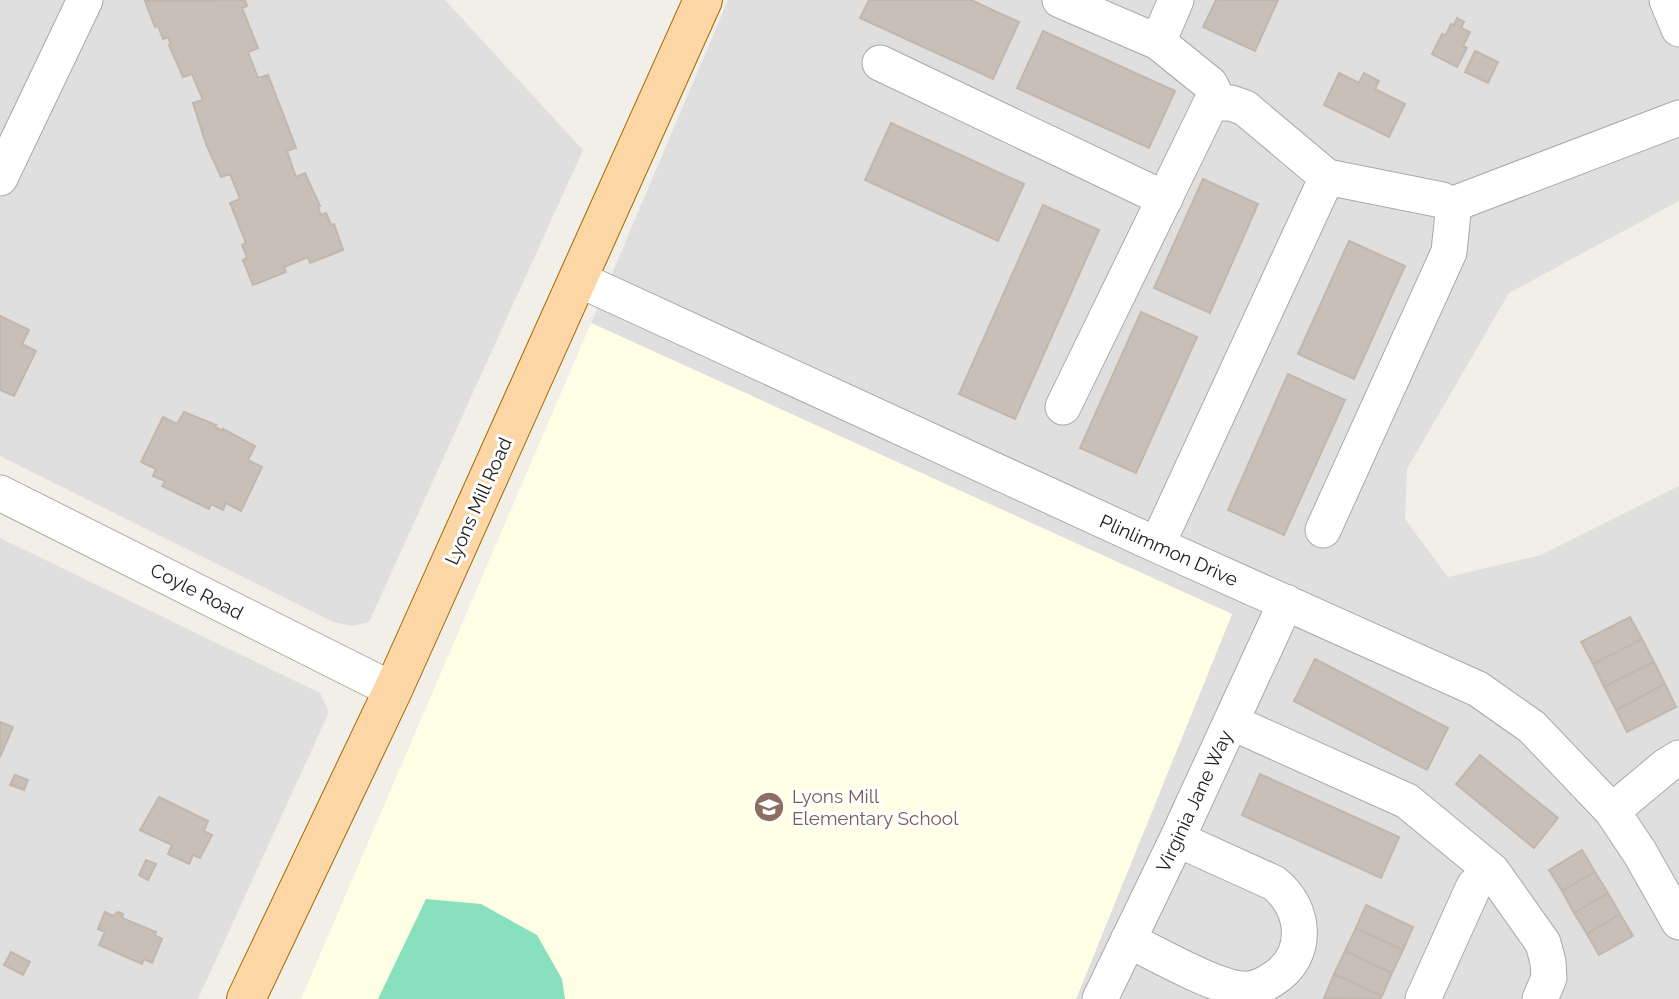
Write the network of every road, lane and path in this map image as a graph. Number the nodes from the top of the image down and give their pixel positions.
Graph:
1 (85, 0) edge
2 (703, 0) edge
3 (1059, 0) edge
4 (1176, 0) edge
5 (1667, 0) edge
6 (1679, 29) edge
7 (1158, 42) junction
8 (880, 64) dead end
9 (1219, 102) junction
10 (1679, 118) edge
11 (1327, 177) junction
12 (0, 178) edge
13 (1165, 199) junction
14 (1451, 205) junction
15 (578, 279) junction
16 (1063, 407) dead end
17 (0, 493) edge
18 (1323, 530) dead end
19 (1157, 545) junction
20 (1286, 602) junction
21 (393, 690) junction
22 (1231, 722) junction
23 (1679, 758) edge
24 (1612, 811) junction
25 (1177, 839) junction
26 (1492, 871) junction
27 (1679, 922) edge
28 (1128, 940) junction
29 (246, 999) edge
30 (1100, 999) edge
31 (1423, 999) edge
32 (1540, 999) edge

1 - 12 street
2 - 15 main road, Lyons Mill Road
3 - 7 street
4 - 7 street
5 - 6 street
7 - 9 street
8 - 13 street
9 - 11 street
9 - 13 street
10 - 14 street
11 - 14 street
11 - 19 street
13 - 16 street
14 - 18 street
15 - 19 street, Plinlimmon Drive
15 - 21 main road, Lyons Mill Road
17 - 21 street, Coyle Road
19 - 20 street, Plinlimmon Drive
20 - 22 street, Virginia Jane Way
20 - 24 street, Plinlimmon Drive
21 - 29 main road, Lyons Mill Road
22 - 25 street, Virginia Jane Way
22 - 26 street
23 - 24 street
24 - 27 street, Plinlimmon Drive
25 - 28 street, Virginia Jane Way
25 - 28 street
26 - 31 street
26 - 32 street
28 - 30 street, Virginia Jane Way

